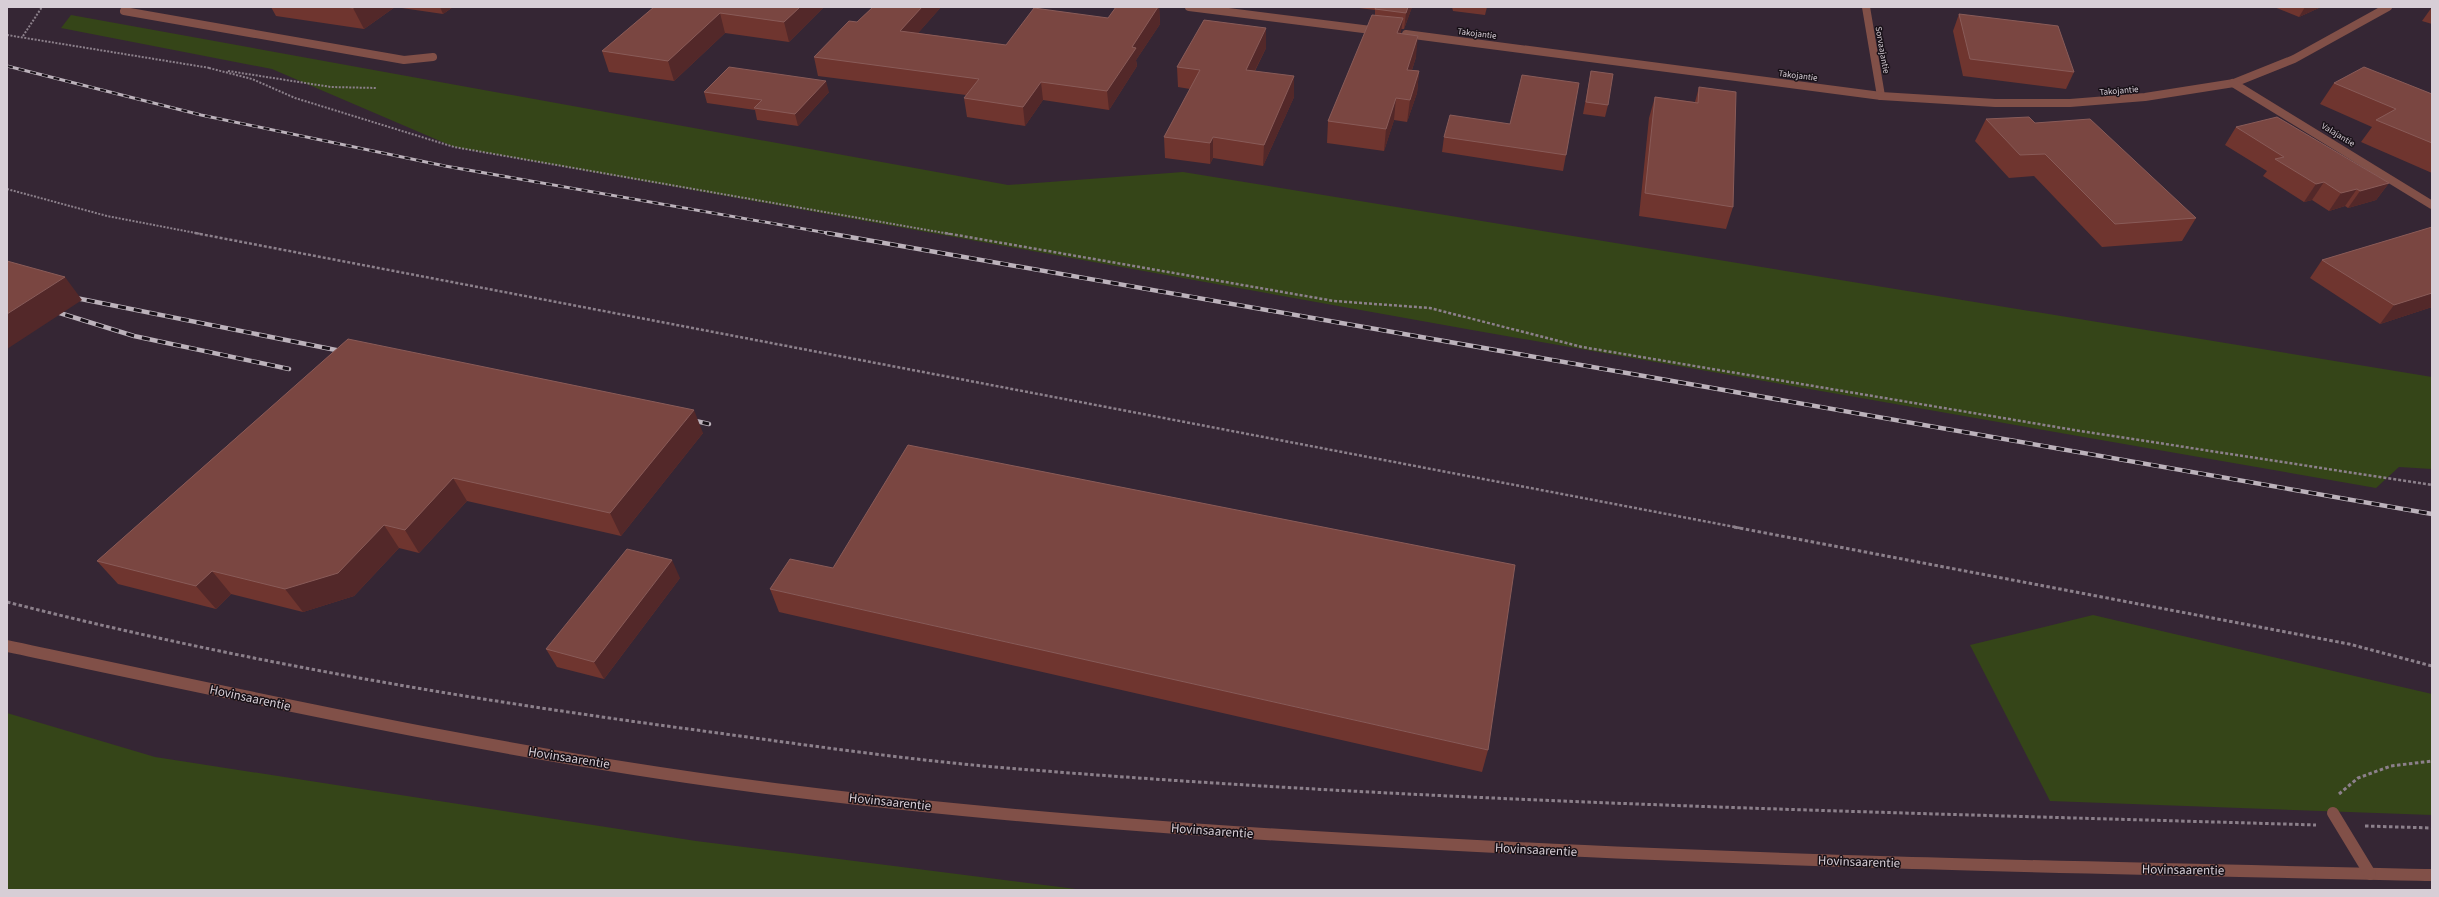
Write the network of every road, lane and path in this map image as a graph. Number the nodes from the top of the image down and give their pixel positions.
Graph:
1 (42, 7) edge
2 (1189, 7) edge
3 (1866, 7) edge
4 (2388, 7) edge
5 (124, 11) dead end
6 (1387, 32) edge
7 (1395, 33) edge
8 (7, 35) edge
9 (23, 36) junction
10 (433, 57) dead end
11 (209, 68) junction
12 (2233, 83) junction
13 (376, 88) dead end
14 (1882, 96) junction
15 (7, 189) edge
16 (2432, 205) edge
17 (2432, 485) edge
18 (7, 602) edge
19 (7, 646) edge
20 (2432, 666) edge
21 (2432, 761) edge
22 (2333, 814) joint
23 (2340, 825) junction
24 (2432, 828) edge
25 (2370, 874) junction
26 (2432, 875) edge

1 - 9 path
2 - 6 street
3 - 14 street, Sorvaajantie
4 - 12 street, Takojantie
5 - 10 street
7 - 14 street, Takojantie
8 - 9 path
9 - 11 path
11 - 13 path
11 - 17 path
12 - 14 street, Takojantie
12 - 16 street, Valajantie
15 - 20 path
18 - 23 path
19 - 25 street, Hovinsaarentie
21 - 22 path
22 - 23 street
23 - 24 path
23 - 25 street
25 - 26 street, Hovinsaarentie

